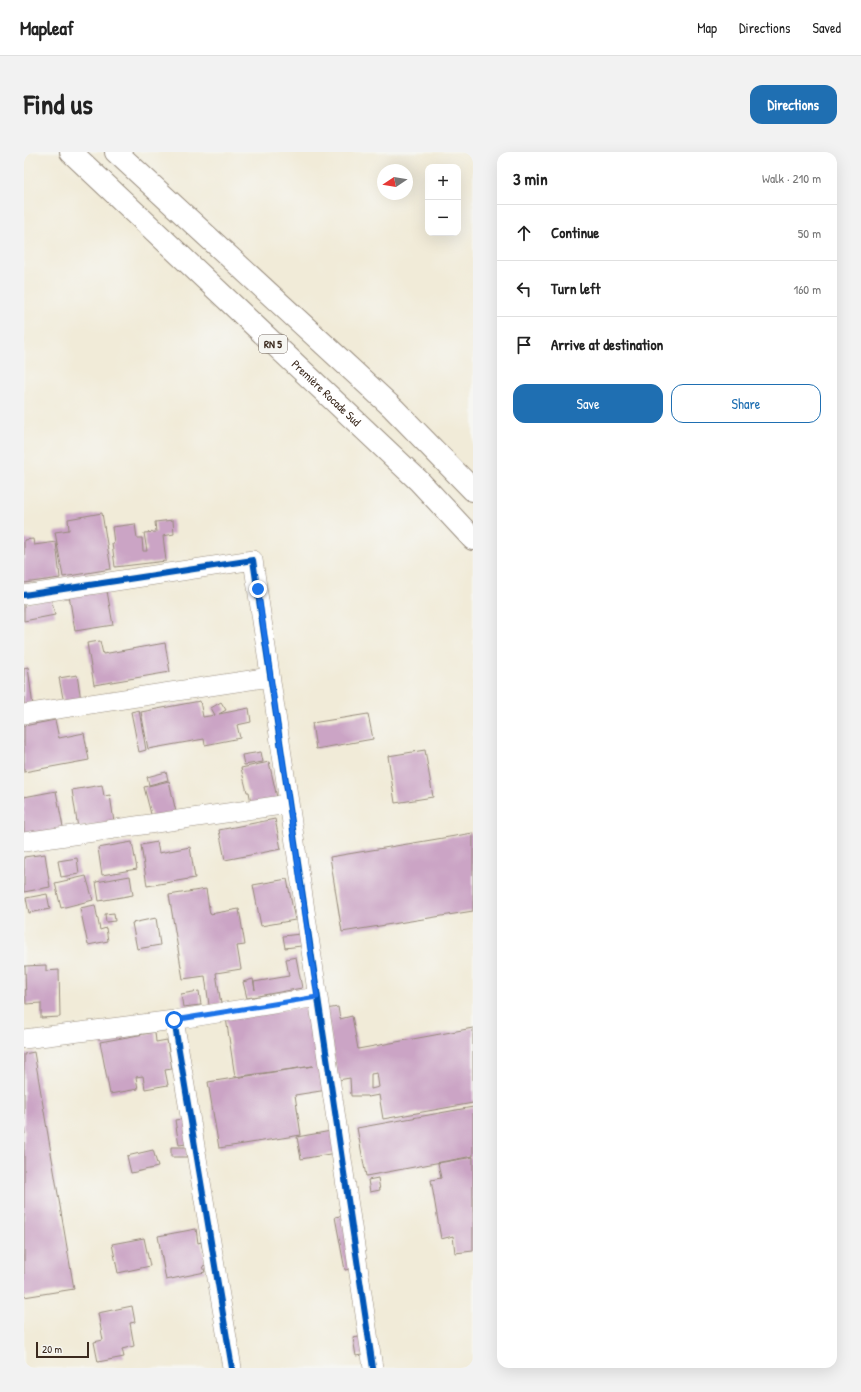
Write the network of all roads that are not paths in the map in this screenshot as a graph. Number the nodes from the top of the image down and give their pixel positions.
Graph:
1 (71, 152) edge
2 (116, 152) edge
3 (473, 490) edge
4 (473, 539) edge
5 (24, 594) edge
6 (270, 677) junction
7 (24, 714) edge
8 (289, 804) junction
9 (24, 842) edge
10 (317, 997) junction
11 (174, 1020) junction
12 (24, 1039) edge
13 (232, 1368) edge
14 (373, 1368) edge

1 - 4 highway, Première Rocade Sud / RN 5
2 - 3 highway
5 - 6 street
6 - 7 street
6 - 8 street
8 - 9 street
8 - 10 street
10 - 11 street
10 - 14 street
11 - 12 street
11 - 13 street

